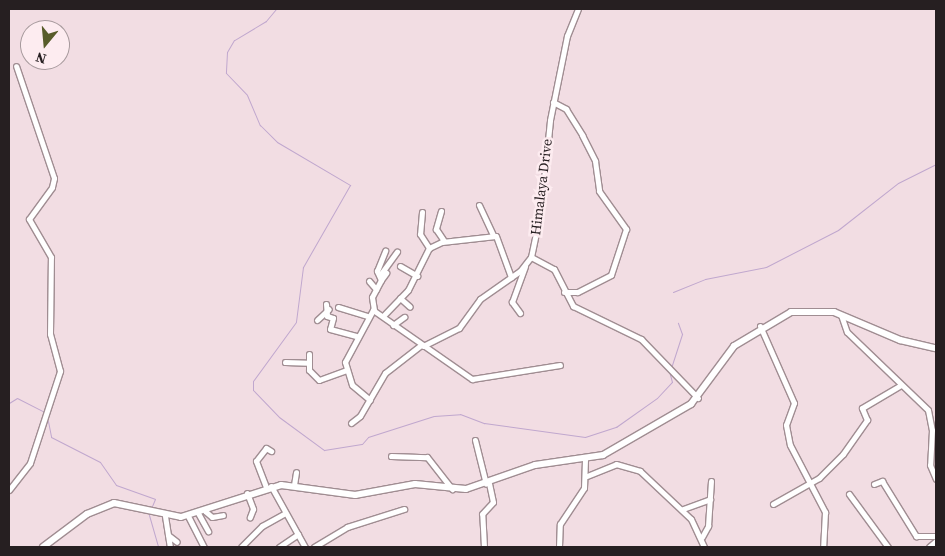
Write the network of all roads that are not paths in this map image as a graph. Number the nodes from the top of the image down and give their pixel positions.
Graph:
1 (578, 9) edge
2 (16, 66) dead end
3 (553, 102) junction
4 (479, 205) dead end
5 (441, 211) dead end
6 (422, 212) dead end
7 (493, 235) junction
8 (444, 241) junction
9 (428, 248) junction
10 (385, 251) dead end
11 (397, 252) dead end
12 (531, 257) junction
13 (400, 266) dead end
14 (525, 266) junction
15 (386, 272) dead end
16 (416, 276) junction
17 (511, 277) junction
18 (380, 278) junction
19 (369, 281) dead end
20 (376, 289) junction
21 (564, 292) junction
22 (400, 298) junction
23 (338, 307) dead end
24 (410, 307) dead end
25 (374, 310) junction
26 (520, 313) dead end
27 (841, 315) junction
28 (368, 316) junction
29 (383, 316) junction
30 (404, 317) dead end
31 (317, 320) dead end
32 (393, 325) junction
33 (760, 326) junction
34 (356, 336) junction
35 (422, 346) junction
36 (936, 348) edge
37 (309, 354) dead end
38 (285, 362) dead end
39 (308, 363) junction
40 (560, 365) dead end
41 (346, 370) junction
42 (901, 385) junction
43 (698, 398) junction
44 (370, 400) junction
45 (351, 422) dead end
46 (475, 440) dead end
47 (271, 451) dead end
48 (391, 456) dead end
49 (585, 458) junction
50 (296, 472) dead end
51 (586, 476) junction
52 (936, 479) edge
53 (711, 481) dead end
54 (812, 482) junction
55 (487, 483) junction
56 (874, 484) dead end
57 (294, 485) junction
58 (268, 486) junction
59 (9, 490) edge
60 (452, 490) junction
61 (246, 493) junction
62 (849, 494) dead end
63 (710, 499) junction
64 (773, 504) dead end
65 (404, 509) dead end
66 (683, 509) junction
67 (202, 512) junction
68 (285, 513) junction
69 (223, 515) dead end
70 (166, 516) junction
71 (188, 516) junction
72 (250, 517) dead end
73 (208, 531) dead end
74 (298, 534) junction
75 (168, 535) junction
76 (936, 536) edge
77 (702, 537) junction
78 (936, 541) edge
79 (177, 542) dead end
80 (43, 547) edge
81 (170, 547) edge
82 (204, 547) edge
83 (241, 547) edge
84 (279, 547) edge
85 (305, 547) edge
86 (314, 547) edge
87 (484, 547) edge
88 (559, 547) edge
89 (704, 547) edge
90 (823, 547) edge
91 (888, 547) edge
92 (929, 547) edge

1 - 3 street, Himalaya Drive
2 - 59 street
3 - 12 street, Himalaya Drive
3 - 21 street
4 - 7 street
5 - 8 street
6 - 9 street
7 - 8 street
7 - 17 street
8 - 9 street
9 - 16 street
10 - 18 street
11 - 18 street
12 - 14 street, Himalaya Drive
12 - 21 street
13 - 16 street
14 - 17 street, Himalaya Drive
14 - 26 street
15 - 18 street
16 - 22 street
17 - 35 street, Himalaya Drive
18 - 20 street
19 - 20 street
20 - 25 street
21 - 43 street
22 - 24 street
22 - 29 street
23 - 28 street
25 - 28 street
25 - 29 street
27 - 33 street
27 - 36 street
27 - 42 street
28 - 34 street
29 - 32 street
30 - 32 street
31 - 34 street
32 - 35 street
33 - 43 street
33 - 54 street
34 - 41 street
35 - 40 street
35 - 44 street, Himalaya Drive
37 - 39 street
38 - 39 street
39 - 41 street
41 - 44 street
42 - 52 street
42 - 54 street
43 - 49 street
44 - 45 street, Himalaya Drive
46 - 55 street
47 - 58 street
48 - 60 street
49 - 51 street
49 - 55 street
50 - 57 street
51 - 66 street
51 - 88 street
53 - 63 street
54 - 64 street
54 - 90 street
55 - 60 street
55 - 87 street
56 - 76 street
57 - 58 street
57 - 60 street
58 - 61 street
58 - 68 street
61 - 67 street
61 - 72 street
62 - 91 street
63 - 66 street
63 - 77 street
65 - 86 street
66 - 77 street
67 - 69 street
67 - 71 street
67 - 73 street
68 - 74 street
68 - 83 street
70 - 71 street
70 - 75 street
70 - 80 street
71 - 82 street
74 - 84 street
74 - 85 street
75 - 79 street
75 - 81 street
77 - 89 street
78 - 92 street

